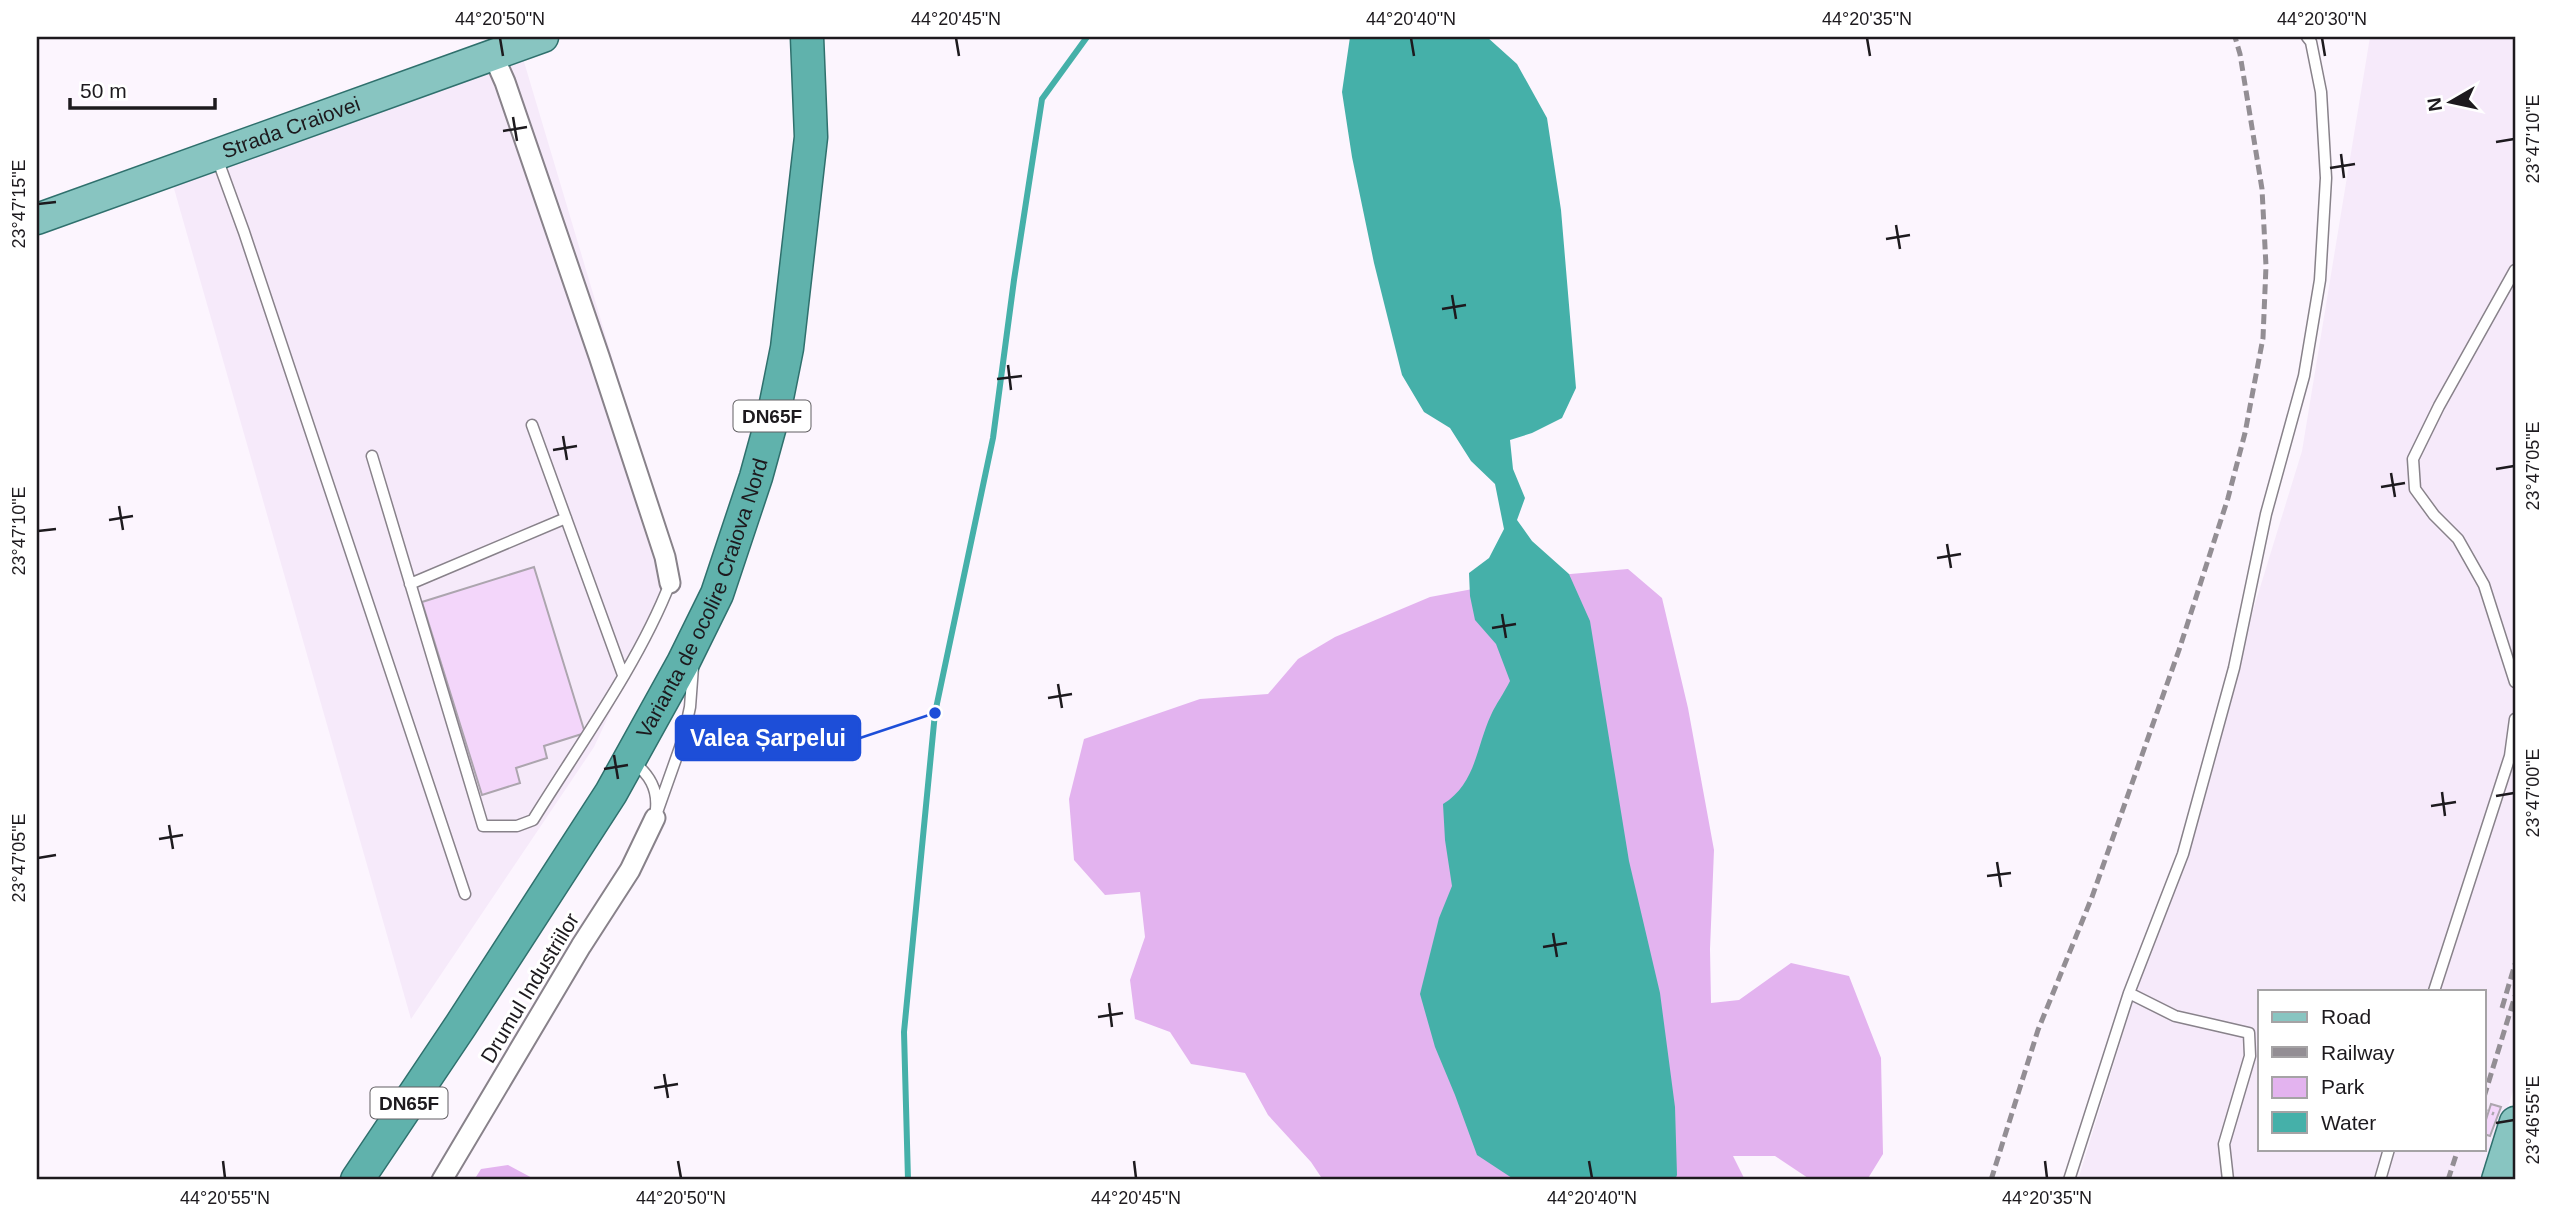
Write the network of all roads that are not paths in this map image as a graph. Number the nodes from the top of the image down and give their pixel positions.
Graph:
1 (543, 37) edge
2 (785, 37) edge
3 (807, 37) edge
4 (2306, 37) edge
5 (493, 55) junction
6 (216, 156) junction
7 (804, 187) junction
8 (37, 219) edge
9 (2515, 270) edge
10 (533, 425) dead end
11 (372, 456) dead end
12 (566, 518) junction
13 (670, 583) joint
14 (410, 584) junction
15 (697, 634) junction
16 (623, 675) junction
17 (2515, 682) edge
18 (2515, 719) edge
19 (630, 759) junction
20 (655, 818) junction
21 (465, 894) dead end
22 (2434, 990) edge
23 (2129, 993) junction
24 (2515, 1122) edge
25 (2389, 1150) edge
26 (357, 1180) edge
27 (442, 1180) edge
28 (2069, 1180) edge
29 (2228, 1180) edge
30 (2380, 1180) edge
31 (2497, 1180) edge

1 - 5 main road, Strada Craiovei
2 - 7 highway, Varianta de ocolire Craiova Nord / DN65F
3 - 7 highway, Varianta de ocolire Craiova Nord / DN65F
4 - 23 lane
5 - 6 main road, Strada Craiovei
5 - 13 street
6 - 8 main road, Strada Craiovei
6 - 21 lane
7 - 15 highway, Varianta de ocolire Craiova Nord / DN65F
9 - 17 lane
10 - 12 lane
11 - 14 lane
12 - 14 lane
12 - 16 lane
13 - 16 lane
14 - 16 lane
15 - 19 highway, Varianta de ocolire Craiova Nord / DN65F
15 - 20 lane, Drumul Industriilor
18 - 22 lane
19 - 20 lane, Drumul Industriilor
19 - 26 highway, Varianta de ocolire Craiova Nord / DN65F
20 - 27 street, Drumul Industriilor
23 - 28 lane
23 - 29 lane
24 - 31 main road
25 - 30 lane

